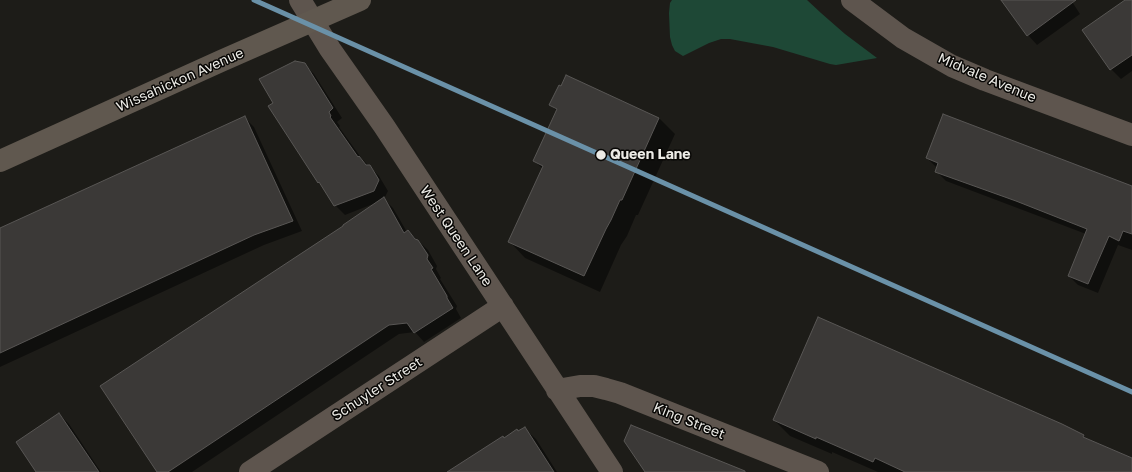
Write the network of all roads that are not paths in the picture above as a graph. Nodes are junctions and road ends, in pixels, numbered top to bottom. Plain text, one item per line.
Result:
1 (300, 0) edge
2 (852, 0) edge
3 (350, 4) edge
4 (313, 20) junction
5 (1132, 135) edge
6 (0, 162) edge
7 (503, 306) junction
8 (557, 390) junction
9 (250, 472) edge
10 (612, 472) edge
11 (818, 472) edge

1 - 4 street, West Queen Lane
2 - 5 street, Midvale Avenue
3 - 4 street, Wissahickon Avenue
4 - 6 street, Wissahickon Avenue
4 - 7 street, West Queen Lane
7 - 8 street, West Queen Lane
7 - 9 street, Schuyler Street
8 - 10 street, West Queen Lane
8 - 11 street, King Street

